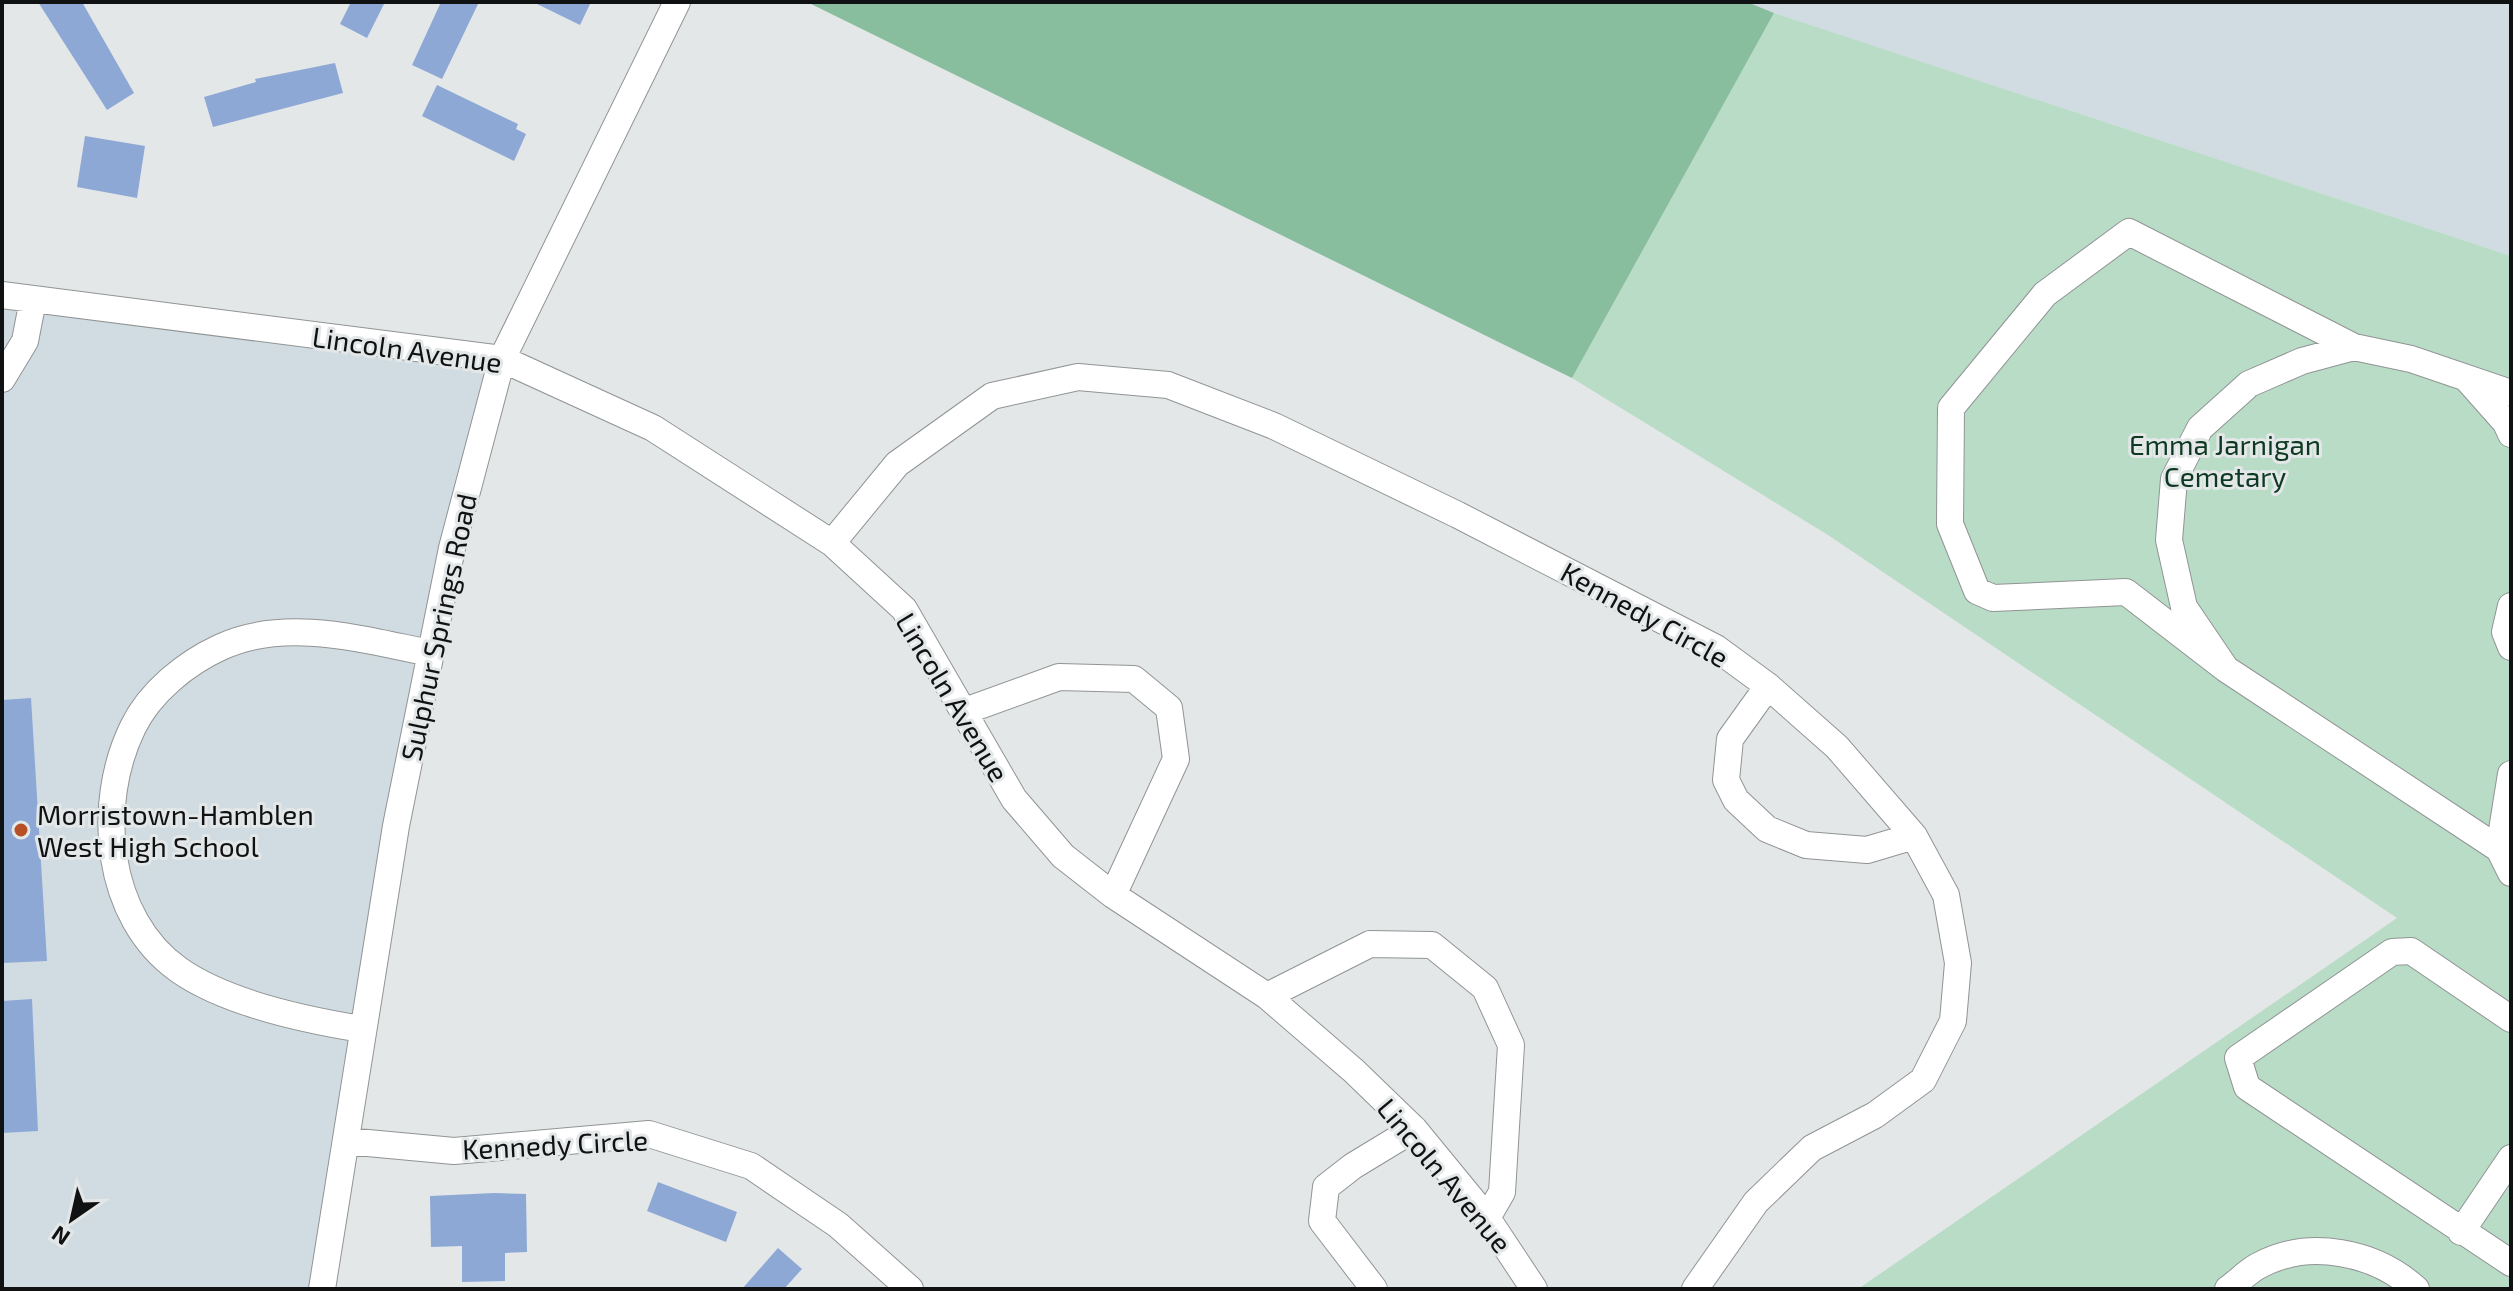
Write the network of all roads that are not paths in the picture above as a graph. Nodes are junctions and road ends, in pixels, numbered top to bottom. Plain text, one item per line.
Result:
1 (677, 2) edge
2 (2, 295) edge
3 (33, 300) junction
4 (2354, 347) junction
5 (502, 359) junction
6 (2, 379) edge
7 (2467, 379) junction
8 (2511, 393) edge
9 (2511, 434) edge
10 (832, 543) junction
11 (2511, 606) edge
12 (2511, 647) edge
13 (430, 653) junction
14 (2226, 669) junction
15 (1768, 686) junction
16 (965, 711) junction
17 (2511, 774) edge
18 (1914, 836) junction
19 (2499, 849) junction
20 (2511, 873) edge
21 (1113, 895) junction
22 (1267, 996) junction
23 (2511, 1019) edge
24 (362, 1029) junction
25 (1414, 1129) junction
26 (346, 1141) junction
27 (2511, 1158) edge
28 (1487, 1218) junction
29 (2461, 1232) junction
30 (2511, 1263) edge
31 (322, 1289) edge
32 (910, 1289) edge
33 (1374, 1289) edge
34 (1534, 1289) edge
35 (1695, 1289) edge
36 (2228, 1289) edge
37 (2416, 1289) edge

1 - 5 street, Sulphur Springs Road
2 - 3 street, Lincoln Avenue
3 - 5 street, Lincoln Avenue
3 - 6 street
4 - 7 street
4 - 14 street
4 - 14 street
5 - 10 street, Lincoln Avenue
5 - 13 street, Sulphur Springs Road
7 - 8 street
7 - 9 street
10 - 15 street, Kennedy Circle
10 - 16 street, Lincoln Avenue
11 - 12 street
13 - 24 street, Sulphur Springs Road
13 - 24 street
14 - 19 street
15 - 18 street, Kennedy Circle
15 - 18 street
16 - 21 street, Lincoln Avenue
16 - 21 street
17 - 19 street
18 - 35 street, Kennedy Circle
19 - 20 street
21 - 22 street, Lincoln Avenue
22 - 25 street, Lincoln Avenue
22 - 28 street
23 - 29 street
24 - 26 street, Sulphur Springs Road
25 - 28 street, Lincoln Avenue
25 - 33 street
26 - 31 street, Sulphur Springs Road
26 - 32 street, Kennedy Circle
27 - 29 street
28 - 34 street, Lincoln Avenue
29 - 30 street
36 - 37 street

